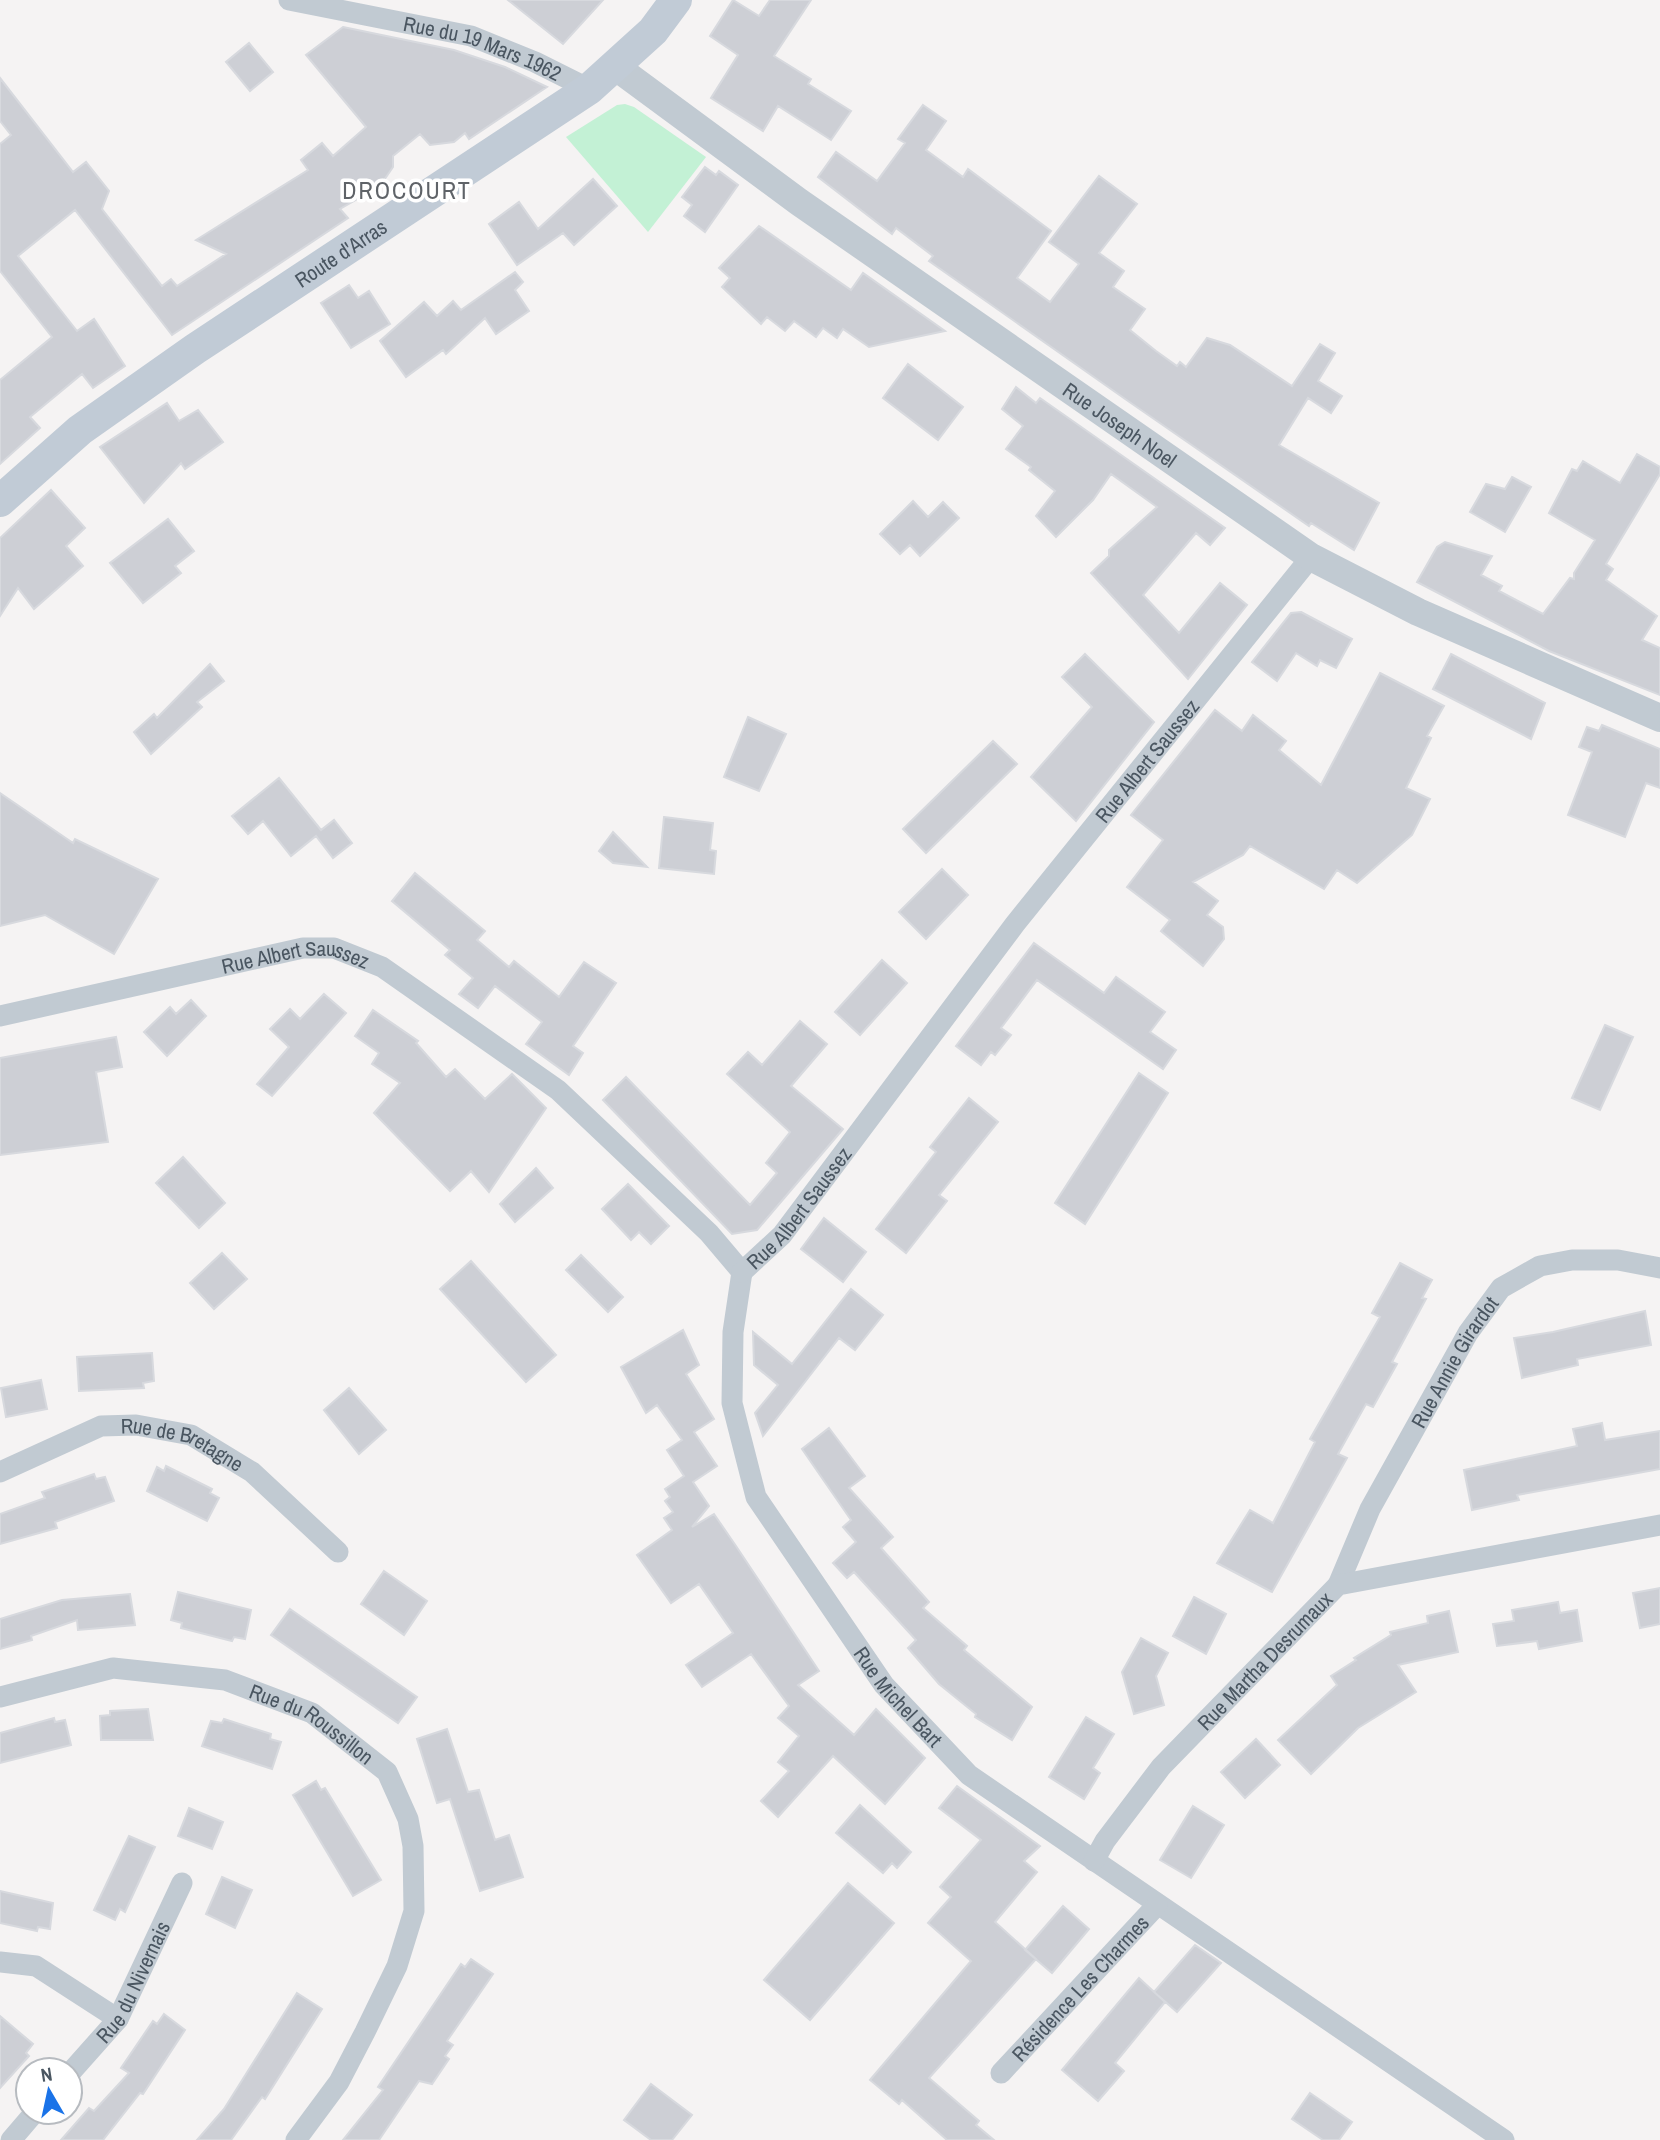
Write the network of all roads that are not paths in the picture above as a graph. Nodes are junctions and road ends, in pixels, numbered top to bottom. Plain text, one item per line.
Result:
1 (289, 0) edge
2 (676, 0) edge
3 (616, 68) junction
4 (589, 89) junction
5 (0, 501) edge
6 (1311, 557) junction
7 (1660, 718) edge
8 (0, 1016) edge
9 (1660, 1268) edge
10 (742, 1272) junction
11 (0, 1472) edge
12 (1660, 1525) edge
13 (338, 1552) dead end
14 (1338, 1585) junction
15 (0, 1697) edge
16 (1094, 1861) junction
17 (182, 1883) dead end
18 (1157, 1905) junction
19 (0, 1962) edge
20 (118, 2019) junction
21 (84, 2057) edge
22 (1001, 2073) dead end
23 (23, 2126) edge
24 (11, 2140) edge
25 (296, 2140) edge
26 (1504, 2140) edge

1 - 4 street, Rue du 19 Mars 1962
2 - 3 main road, Route d'Arras
3 - 4 main road, Route d'Arras
3 - 6 street, Rue Joseph Noel
4 - 5 main road, Route d'Arras
6 - 7 street, Rue Joseph Noel
6 - 10 street, Rue Albert Saussez
8 - 10 street, Rue Albert Saussez
9 - 14 street, Rue Annie Girardot
10 - 16 street, Rue Michel Bart
11 - 13 street, Rue de Bretagne
12 - 14 street, Rue Martha Desrumaux
14 - 16 street, Rue Martha Desrumaux
15 - 25 street, Rue du Roussillon
16 - 18 street, Rue Michel Bart
17 - 20 street, Rue du Nivernais
18 - 22 street, Résidence Les Charmes
18 - 26 street, Rue Michel Bart
19 - 20 street
20 - 21 street, Rue du Nivernais
23 - 24 street

